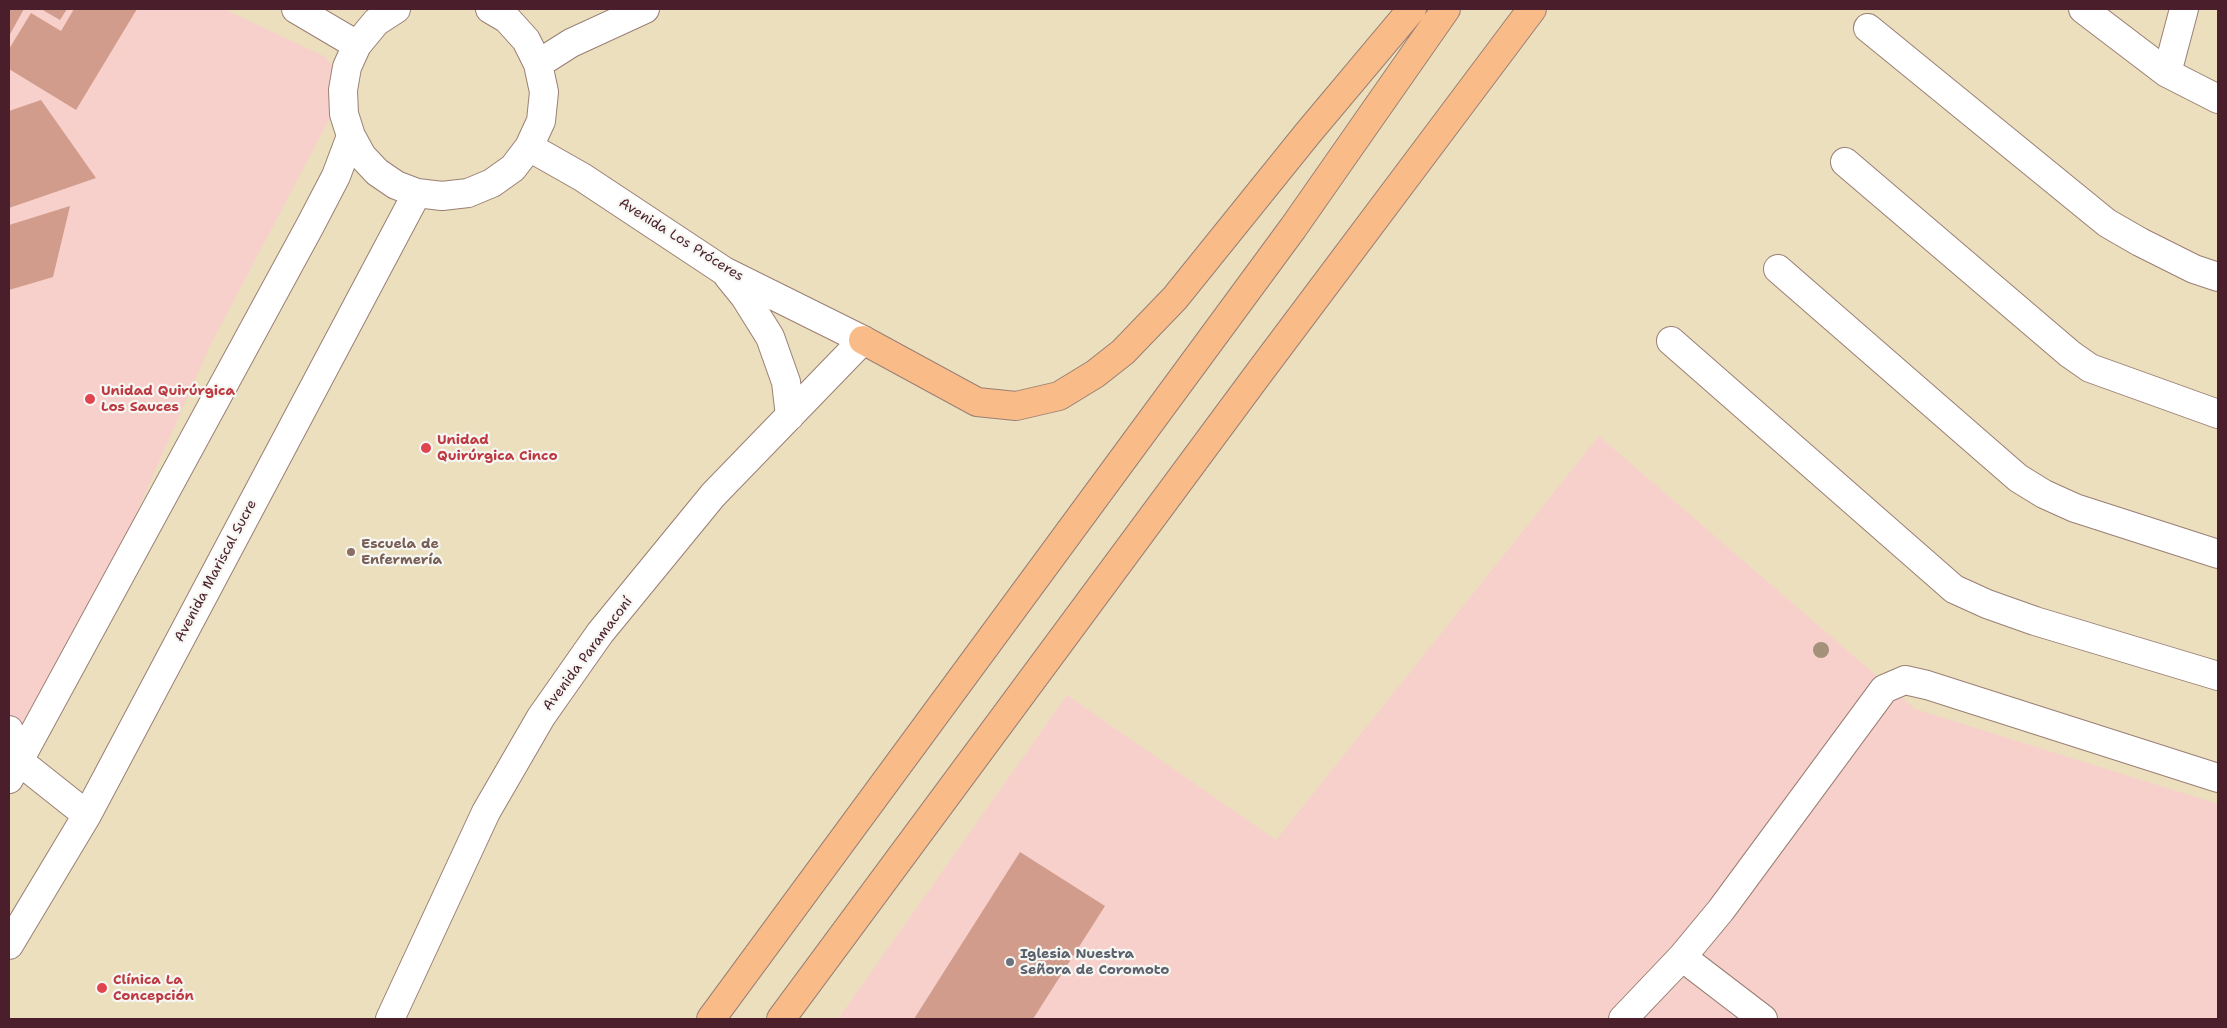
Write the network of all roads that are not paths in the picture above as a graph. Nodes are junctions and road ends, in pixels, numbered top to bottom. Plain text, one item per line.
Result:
1 (296, 9) edge
2 (396, 9) edge
3 (490, 9) edge
4 (645, 9) edge
5 (1412, 9) edge
6 (1446, 9) edge
7 (1532, 9) edge
8 (2083, 9) edge
9 (2184, 9) edge
10 (1868, 28) dead end
11 (357, 45) junction
12 (538, 64) junction
13 (2167, 73) junction
14 (2218, 100) edge
15 (351, 136) junction
16 (529, 147) junction
17 (1844, 162) dead end
18 (417, 193) junction
19 (1778, 269) dead end
20 (724, 271) junction
21 (2218, 277) edge
22 (863, 340) junction
23 (1671, 341) dead end
24 (2218, 414) edge
25 (790, 416) junction
26 (2218, 554) edge
27 (2218, 676) edge
28 (9, 730) edge
29 (14, 770) edge
30 (2218, 778) edge
31 (87, 815) junction
32 (9, 945) edge
33 (1682, 956) junction
34 (390, 1019) edge
35 (711, 1019) edge
36 (781, 1019) edge
37 (1623, 1019) edge
38 (1763, 1019) edge

1 - 11 street
2 - 11 street
3 - 12 street
4 - 12 street
5 - 22 highway
6 - 35 highway
7 - 36 highway
8 - 13 street
9 - 13 street
10 - 21 street
11 - 15 street
12 - 16 street
13 - 14 street
15 - 18 street
15 - 29 street
16 - 18 street
16 - 20 street, Avenida Los Próceres
17 - 24 street
18 - 31 street, Avenida Mariscal Sucre
19 - 26 street
20 - 22 street, Avenida Los Próceres
20 - 25 street
22 - 25 street, Avenida Paramaconí
23 - 27 street
25 - 34 street, Avenida Paramaconí
28 - 29 street
29 - 31 street
30 - 33 street
31 - 32 street, Avenida Mariscal Sucre
33 - 37 street
33 - 38 street

